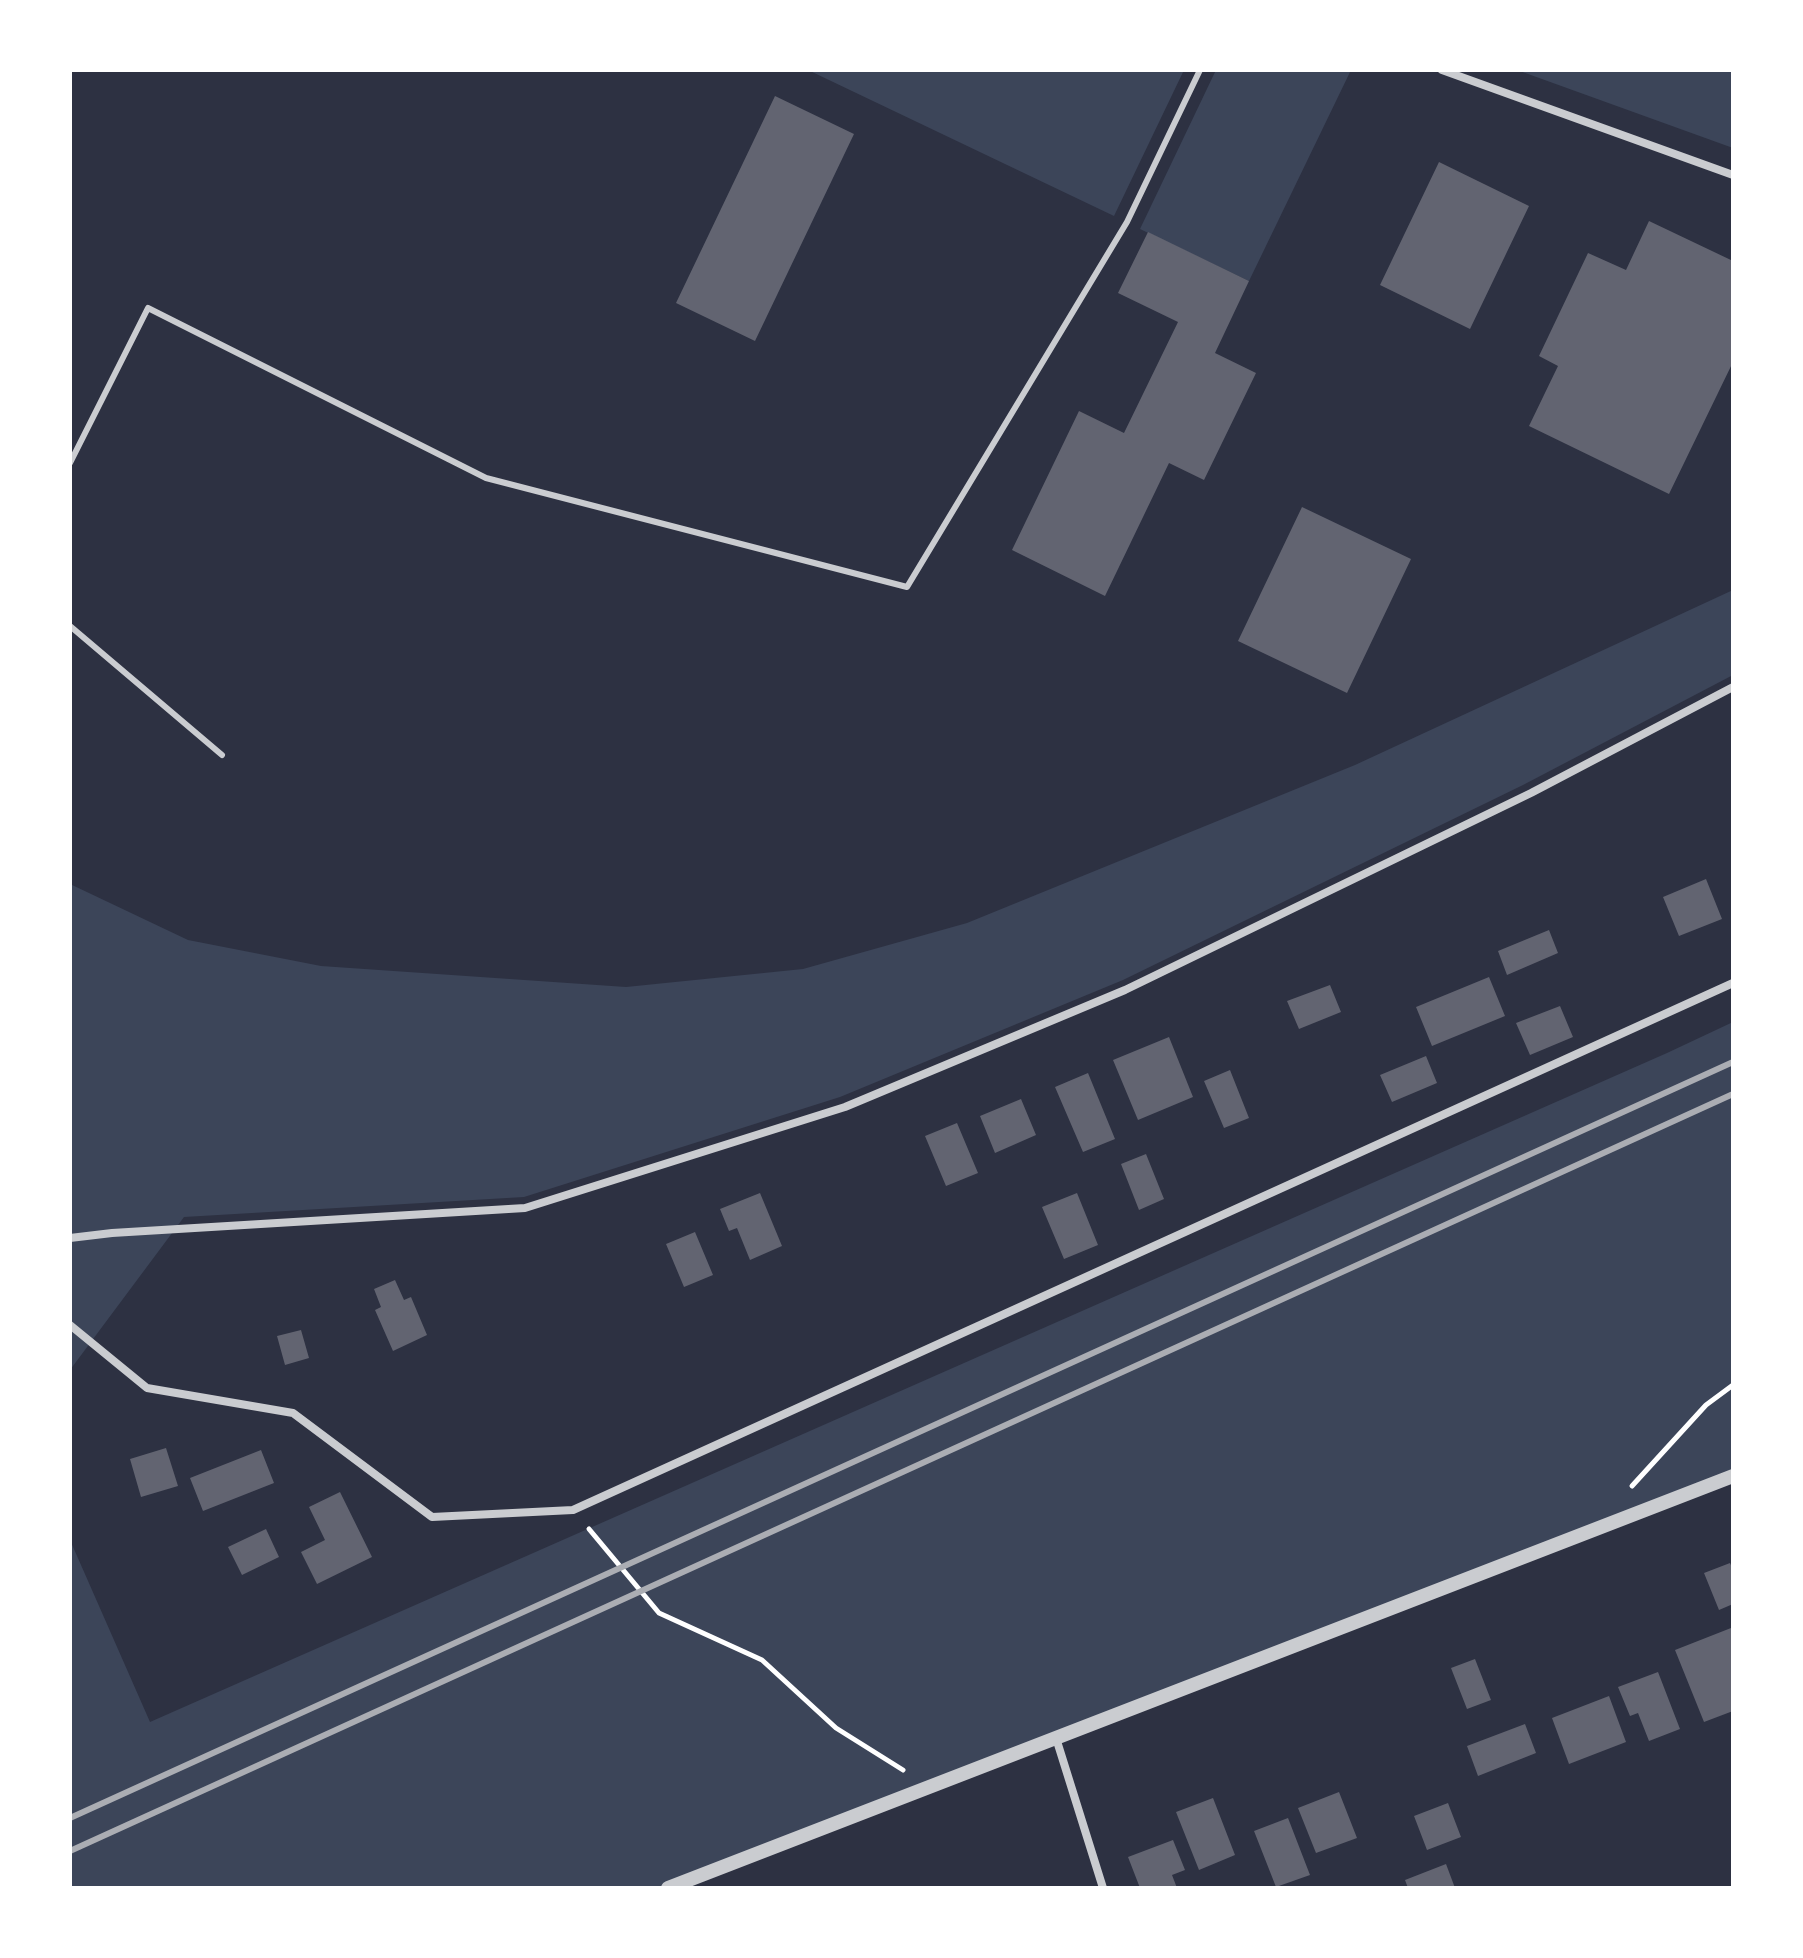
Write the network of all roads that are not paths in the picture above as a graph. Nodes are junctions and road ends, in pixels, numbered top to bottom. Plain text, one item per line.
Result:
1 (1200, 70) edge
2 (1442, 70) edge
3 (1733, 175) edge
4 (70, 463) edge
5 (70, 626) edge
6 (1733, 687) edge
7 (222, 755) dead end
8 (1733, 983) edge
9 (70, 1238) edge
10 (70, 1325) edge
11 (1733, 1476) edge
12 (1056, 1738) junction
13 (668, 1888) edge
14 (1103, 1888) edge

1 - 4 lane
2 - 3 street
5 - 7 lane
6 - 9 street
8 - 10 street
11 - 12 street
12 - 13 street
12 - 14 street

